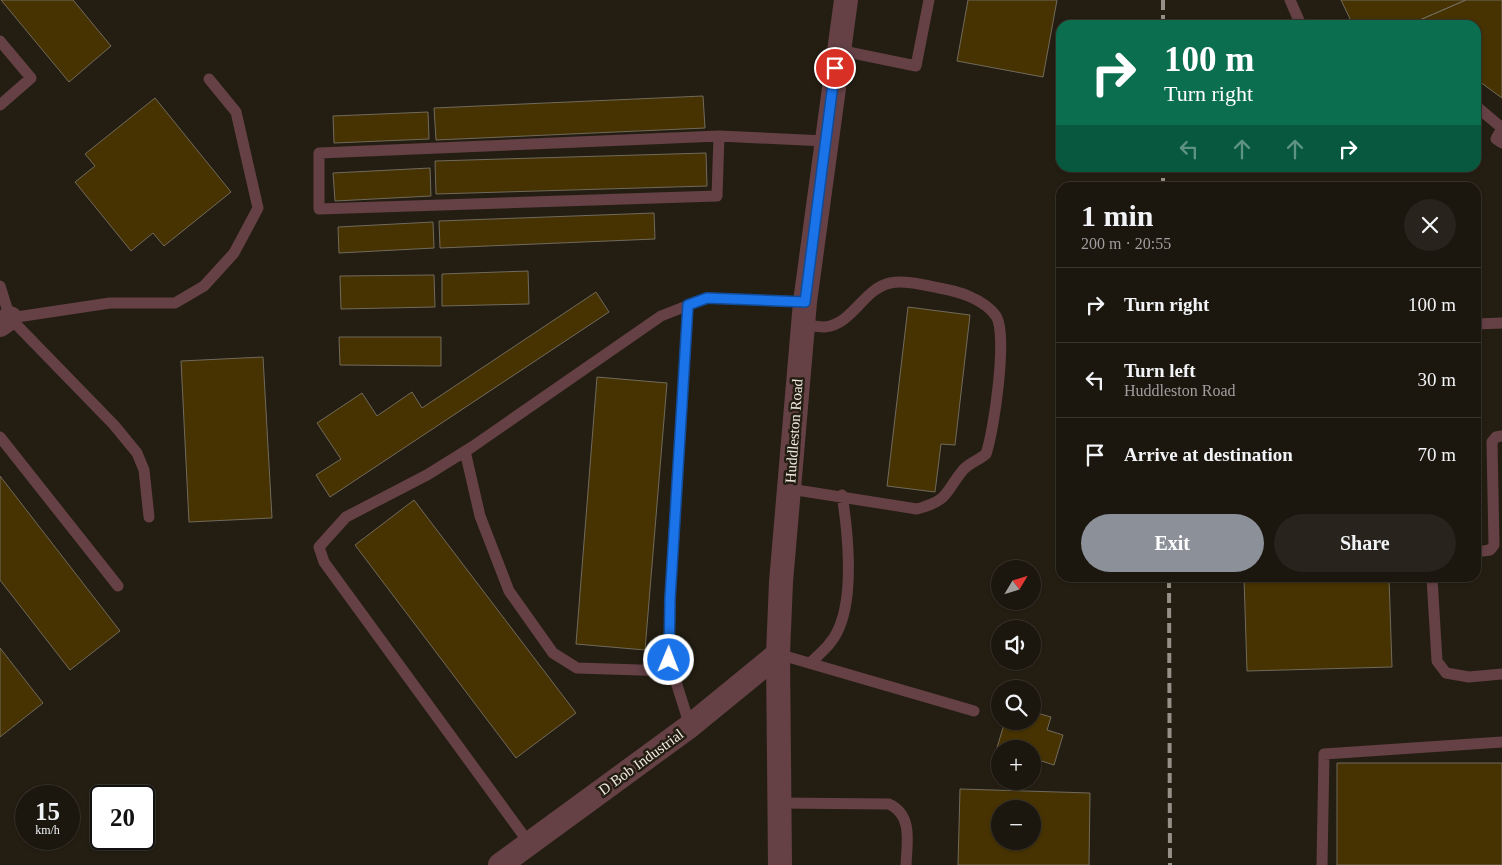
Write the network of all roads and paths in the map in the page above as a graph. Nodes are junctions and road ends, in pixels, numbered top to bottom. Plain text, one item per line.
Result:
1 (846, 0) edge
2 (929, 0) edge
3 (1290, 0) edge
4 (1299, 20) edge
5 (0, 41) edge
6 (838, 50) junction
7 (210, 79) dead end
8 (0, 105) edge
9 (1481, 110) edge
10 (719, 136) junction
11 (825, 141) junction
12 (1502, 142) edge
13 (0, 286) edge
14 (688, 305) junction
15 (804, 313) junction
16 (5, 322) edge
17 (1502, 323) edge
18 (1481, 324) edge
19 (1502, 436) edge
20 (0, 438) edge
21 (465, 451) junction
22 (790, 489) junction
23 (842, 495) junction
24 (149, 517) dead end
25 (1481, 551) edge
26 (1432, 582) edge
27 (118, 586) dead end
28 (778, 654) junction
29 (810, 663) junction
30 (671, 671) junction
31 (1502, 674) edge
32 (974, 711) dead end
33 (690, 726) junction
34 (1502, 742) edge
35 (778, 804) junction
36 (529, 843) junction
37 (500, 865) edge
38 (780, 865) edge
39 (906, 865) edge
40 (1322, 865) edge

1 - 6 street, Huddleston Road
2 - 6 lane
3 - 4 lane
5 - 8 lane
6 - 11 street, Huddleston Road
7 - 16 lane
9 - 12 lane
10 - 10 lane
10 - 11 lane
11 - 15 street, Huddleston Road
13 - 16 lane
14 - 15 lane
14 - 21 lane
14 - 30 lane
15 - 22 street, Huddleston Road
15 - 23 lane
16 - 24 lane
17 - 18 lane
19 - 25 lane
20 - 27 lane
21 - 30 lane
21 - 36 lane
22 - 23 lane
22 - 28 street, Huddleston Road
23 - 29 lane
26 - 31 lane
28 - 29 lane
28 - 33 street, D Bob Industrial
28 - 35 street, Huddleston Road
29 - 32 lane
30 - 33 lane
33 - 36 street, D Bob Industrial
34 - 40 lane
35 - 38 street, Huddleston Road
35 - 39 lane
36 - 37 street, D Bob Industrial

